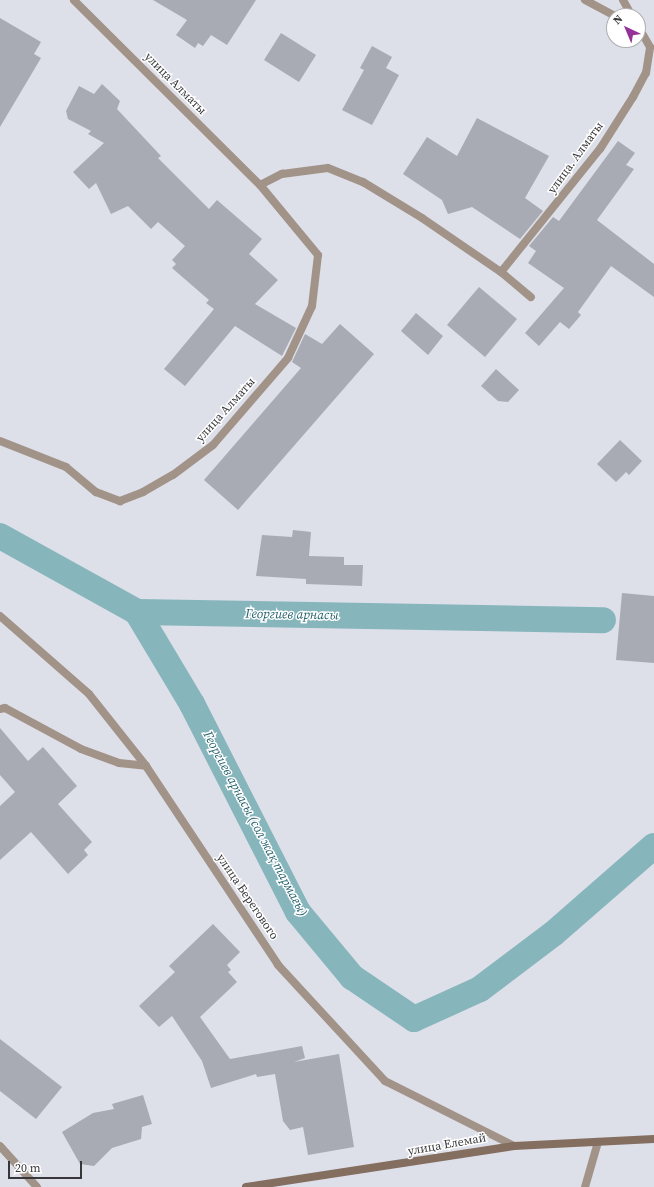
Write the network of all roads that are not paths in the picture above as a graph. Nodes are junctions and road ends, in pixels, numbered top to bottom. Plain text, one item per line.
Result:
1 (74, 0) edge
2 (585, 0) edge
3 (606, 12) edge
4 (646, 42) edge
5 (260, 185) junction
6 (501, 272) junction
7 (531, 297) dead end
8 (0, 440) edge
9 (0, 616) edge
10 (0, 709) edge
11 (146, 766) junction
12 (654, 1139) edge
13 (598, 1142) junction
14 (0, 1146) edge
15 (514, 1146) junction
16 (37, 1187) edge
17 (246, 1187) edge
18 (585, 1187) edge

1 - 5 street, улица Алматы
2 - 3 street
4 - 6 street, улица. Алматы
5 - 6 street
5 - 8 street, улица Алматы
6 - 7 street
9 - 11 street, улица Берегового
10 - 11 street
11 - 15 street, улица Берегового
12 - 13 street, улица Елемай
13 - 15 street, улица Елемай
13 - 18 street
14 - 16 street
15 - 17 street, улица Елемай

